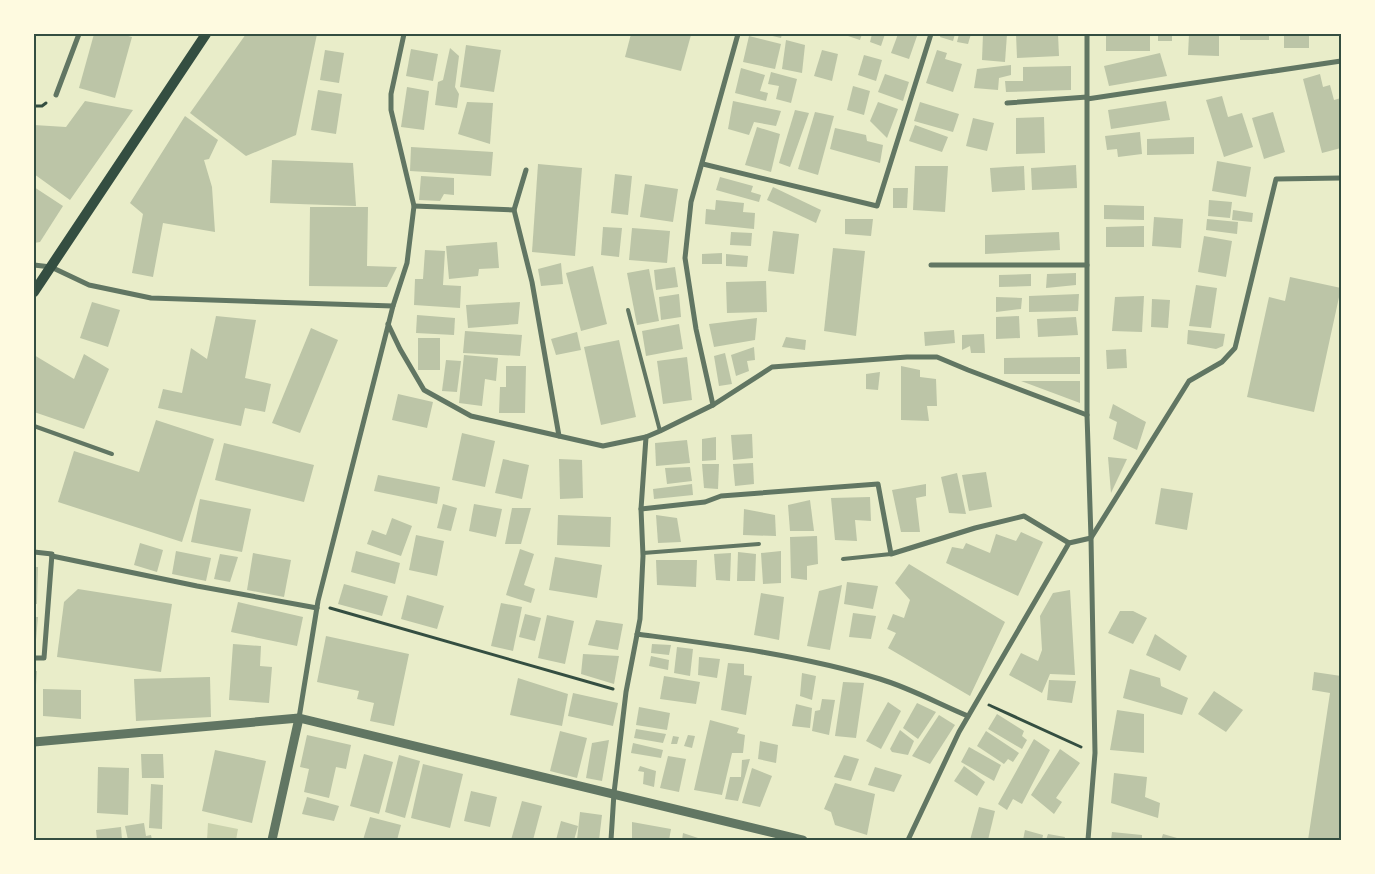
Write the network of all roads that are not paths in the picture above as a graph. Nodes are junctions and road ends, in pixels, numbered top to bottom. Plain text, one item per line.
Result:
1 (79, 34) edge
2 (206, 34) edge
3 (404, 34) edge
4 (738, 34) edge
5 (931, 34) edge
6 (1087, 34) edge
7 (1341, 61) edge
8 (56, 95) dead end
9 (1087, 98) junction
10 (1008, 103) dead end
11 (703, 164) junction
12 (526, 170) dead end
13 (1341, 178) edge
14 (414, 206) junction
15 (514, 210) junction
16 (34, 265) edge
17 (931, 265) dead end
18 (1087, 265) junction
19 (51, 267) junction
20 (34, 292) edge
21 (393, 306) junction
22 (628, 310) dead end
23 (388, 324) junction
24 (714, 405) junction
25 (1087, 415) junction
26 (34, 426) edge
27 (660, 431) junction
28 (559, 436) junction
29 (646, 437) junction
30 (112, 454) dead end
31 (641, 509) junction
32 (1092, 538) junction
33 (1069, 543) junction
34 (758, 544) dead end
35 (34, 552) edge
36 (642, 553) junction
37 (891, 554) junction
38 (52, 556) junction
39 (843, 559) dead end
40 (317, 607) junction
41 (637, 634) junction
42 (34, 658) edge
43 (968, 716) junction
44 (299, 718) junction
45 (34, 742) edge
46 (614, 794) junction
47 (272, 840) edge
48 (611, 840) edge
49 (802, 840) edge
50 (908, 840) edge
51 (1088, 840) edge

1 - 8 street
2 - 19 main road
3 - 14 street
4 - 11 street
5 - 11 street
6 - 9 street
7 - 9 street
9 - 10 street
9 - 18 street
11 - 24 street
12 - 15 street
13 - 32 street
14 - 15 street
14 - 21 street
15 - 28 street
16 - 19 street
17 - 18 street
18 - 25 street
19 - 20 main road
19 - 21 street
21 - 23 street
22 - 27 lane
23 - 28 street
23 - 40 street
24 - 25 street
24 - 27 street
25 - 32 street
26 - 30 lane
27 - 29 street
28 - 29 street
29 - 31 street
31 - 36 street
31 - 37 street
32 - 33 street
32 - 51 street
33 - 37 street
33 - 43 street
34 - 36 lane
35 - 38 street
36 - 41 street
37 - 39 lane
38 - 40 street
38 - 42 street
40 - 44 street
41 - 43 street
41 - 46 street
43 - 50 street
44 - 45 street
44 - 46 street
44 - 47 street
46 - 48 street
46 - 49 street

